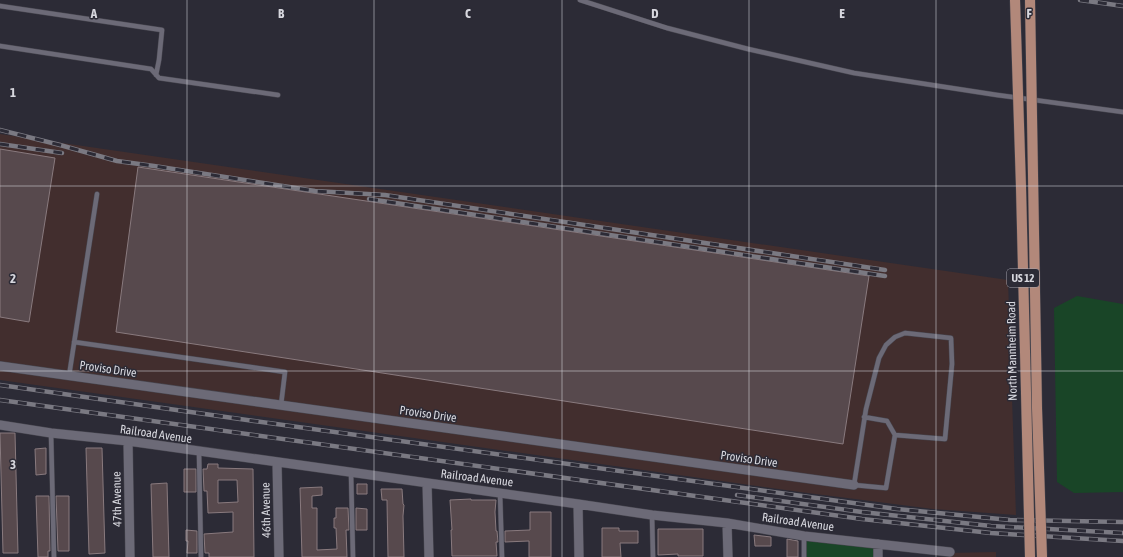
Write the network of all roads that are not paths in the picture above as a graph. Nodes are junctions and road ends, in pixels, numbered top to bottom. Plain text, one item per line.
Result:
1 (580, 0) edge
2 (1015, 0) edge
3 (1030, 0) edge
4 (0, 6) edge
5 (0, 46) edge
6 (156, 75) junction
7 (278, 95) dead end
8 (1123, 112) edge
9 (97, 194) dead end
10 (74, 342) junction
11 (0, 366) edge
12 (68, 376) junction
13 (281, 406) junction
14 (864, 417) junction
15 (0, 426) edge
16 (51, 433) junction
17 (895, 435) junction
18 (128, 441) junction
19 (199, 452) junction
20 (277, 462) junction
21 (351, 473) junction
22 (427, 483) junction
23 (854, 485) junction
24 (500, 493) junction
25 (578, 504) junction
26 (652, 515) junction
27 (727, 523) junction
28 (804, 536) junction
29 (878, 544) junction
30 (950, 554) edge
31 (54, 557) edge
32 (130, 557) edge
33 (202, 557) edge
34 (278, 557) edge
35 (353, 557) edge
36 (429, 557) edge
37 (502, 557) edge
38 (579, 557) edge
39 (653, 557) edge
40 (728, 557) edge
41 (804, 557) edge
42 (878, 557) edge
43 (1030, 557) edge
44 (1042, 557) edge

1 - 8 lane
2 - 43 main road, North Mannheim Road / US 12, bridge
3 - 44 main road, North Mannheim Road / US 12, bridge
4 - 6 lane
5 - 6 lane
6 - 7 lane
9 - 10 lane
10 - 12 lane
10 - 13 lane
11 - 12 street, Proviso Drive
12 - 13 street, Proviso Drive
13 - 23 street, Proviso Drive
14 - 17 lane
14 - 17 lane
14 - 23 lane
15 - 16 street, Railroad Avenue
16 - 18 street, Railroad Avenue
16 - 31 lane
17 - 23 lane
18 - 19 street, Railroad Avenue
18 - 32 street, 47th Avenue
19 - 20 street, Railroad Avenue
19 - 33 lane
20 - 21 street, Railroad Avenue
20 - 34 street, 46th Avenue
21 - 22 street, Railroad Avenue
21 - 35 lane
22 - 24 street, Railroad Avenue
22 - 36 street
24 - 25 street, Railroad Avenue
24 - 37 lane
25 - 26 street, Railroad Avenue
25 - 38 street
26 - 27 street, Railroad Avenue
26 - 39 lane
27 - 28 street, Railroad Avenue
27 - 40 street
28 - 29 street, Railroad Avenue
28 - 41 lane
29 - 30 street, Railroad Avenue
29 - 42 street

